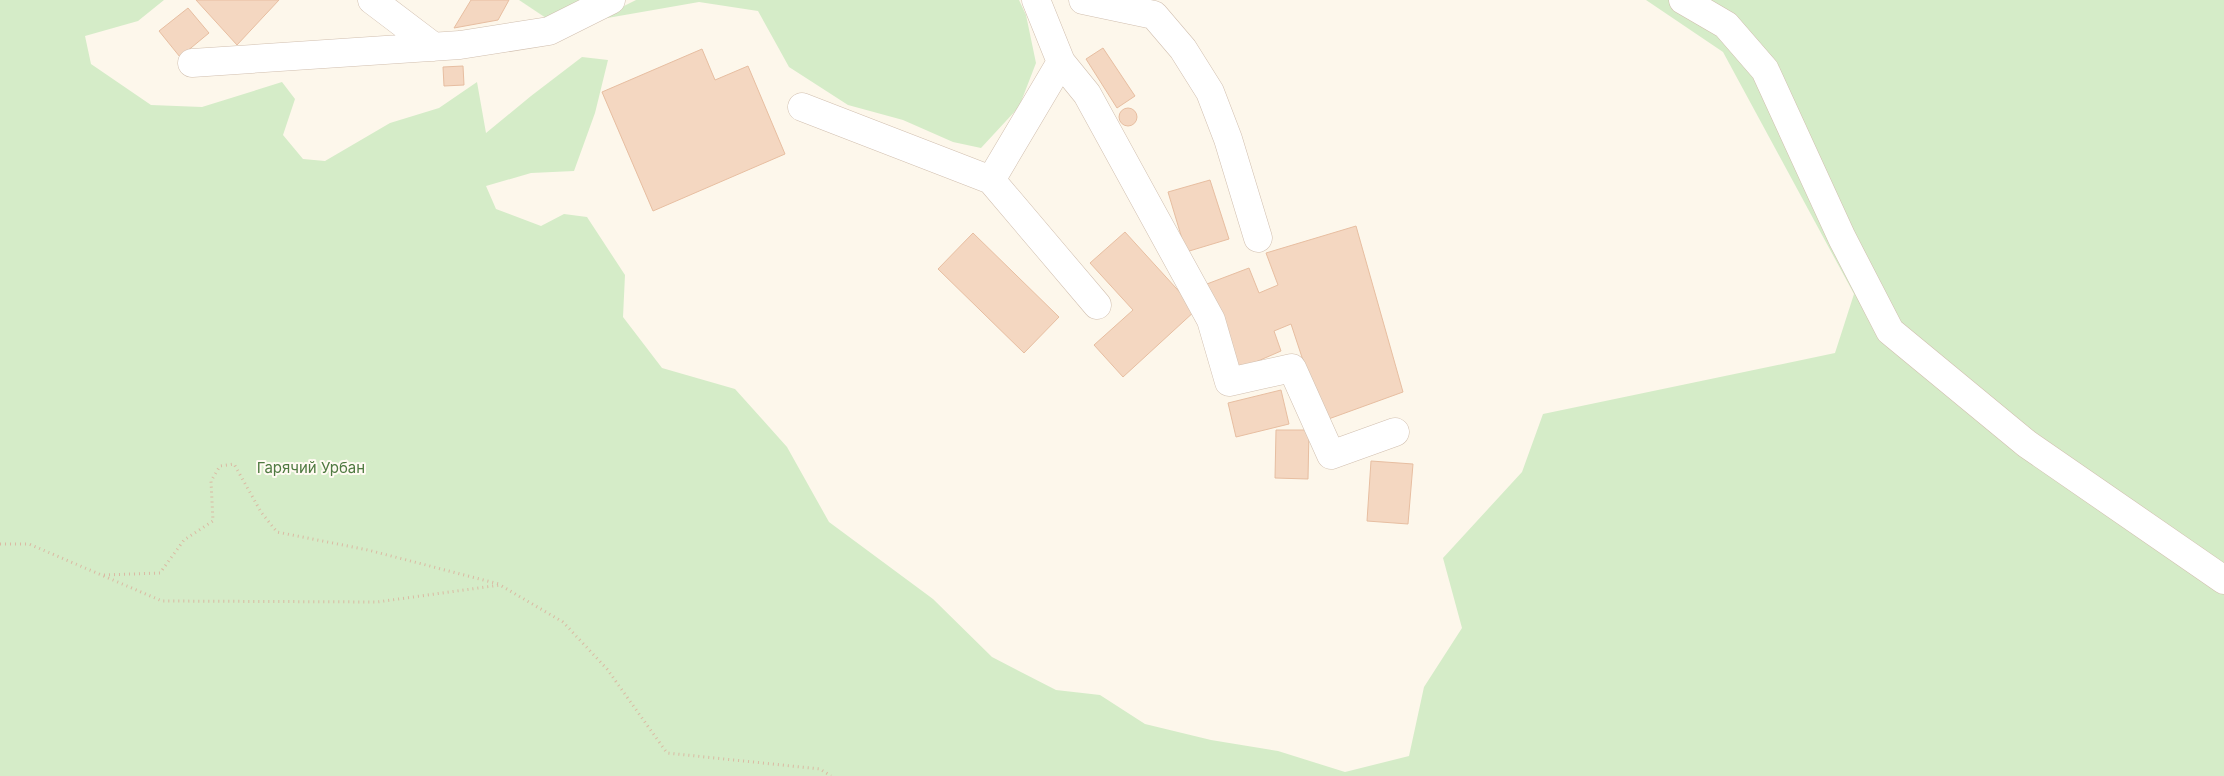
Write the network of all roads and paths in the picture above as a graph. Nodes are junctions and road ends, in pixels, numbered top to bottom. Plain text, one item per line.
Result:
1 (372, 0) edge
2 (611, 0) edge
3 (1036, 0) edge
4 (1084, 0) edge
5 (1683, 0) edge
6 (434, 47) junction
7 (1061, 62) junction
8 (192, 63) dead end
9 (802, 107) dead end
10 (991, 180) junction
11 (1258, 238) dead end
12 (1097, 305) dead end
13 (1395, 432) dead end
14 (0, 544) edge
15 (101, 575) junction
16 (2224, 580) edge
17 (500, 585) junction
18 (831, 776) edge

1 - 6 lane
2 - 6 lane
3 - 7 lane
4 - 11 lane
5 - 16 lane
6 - 8 lane
7 - 10 lane
7 - 13 lane
9 - 10 lane
10 - 12 lane
14 - 15 path
15 - 17 path
15 - 17 path
17 - 18 path

